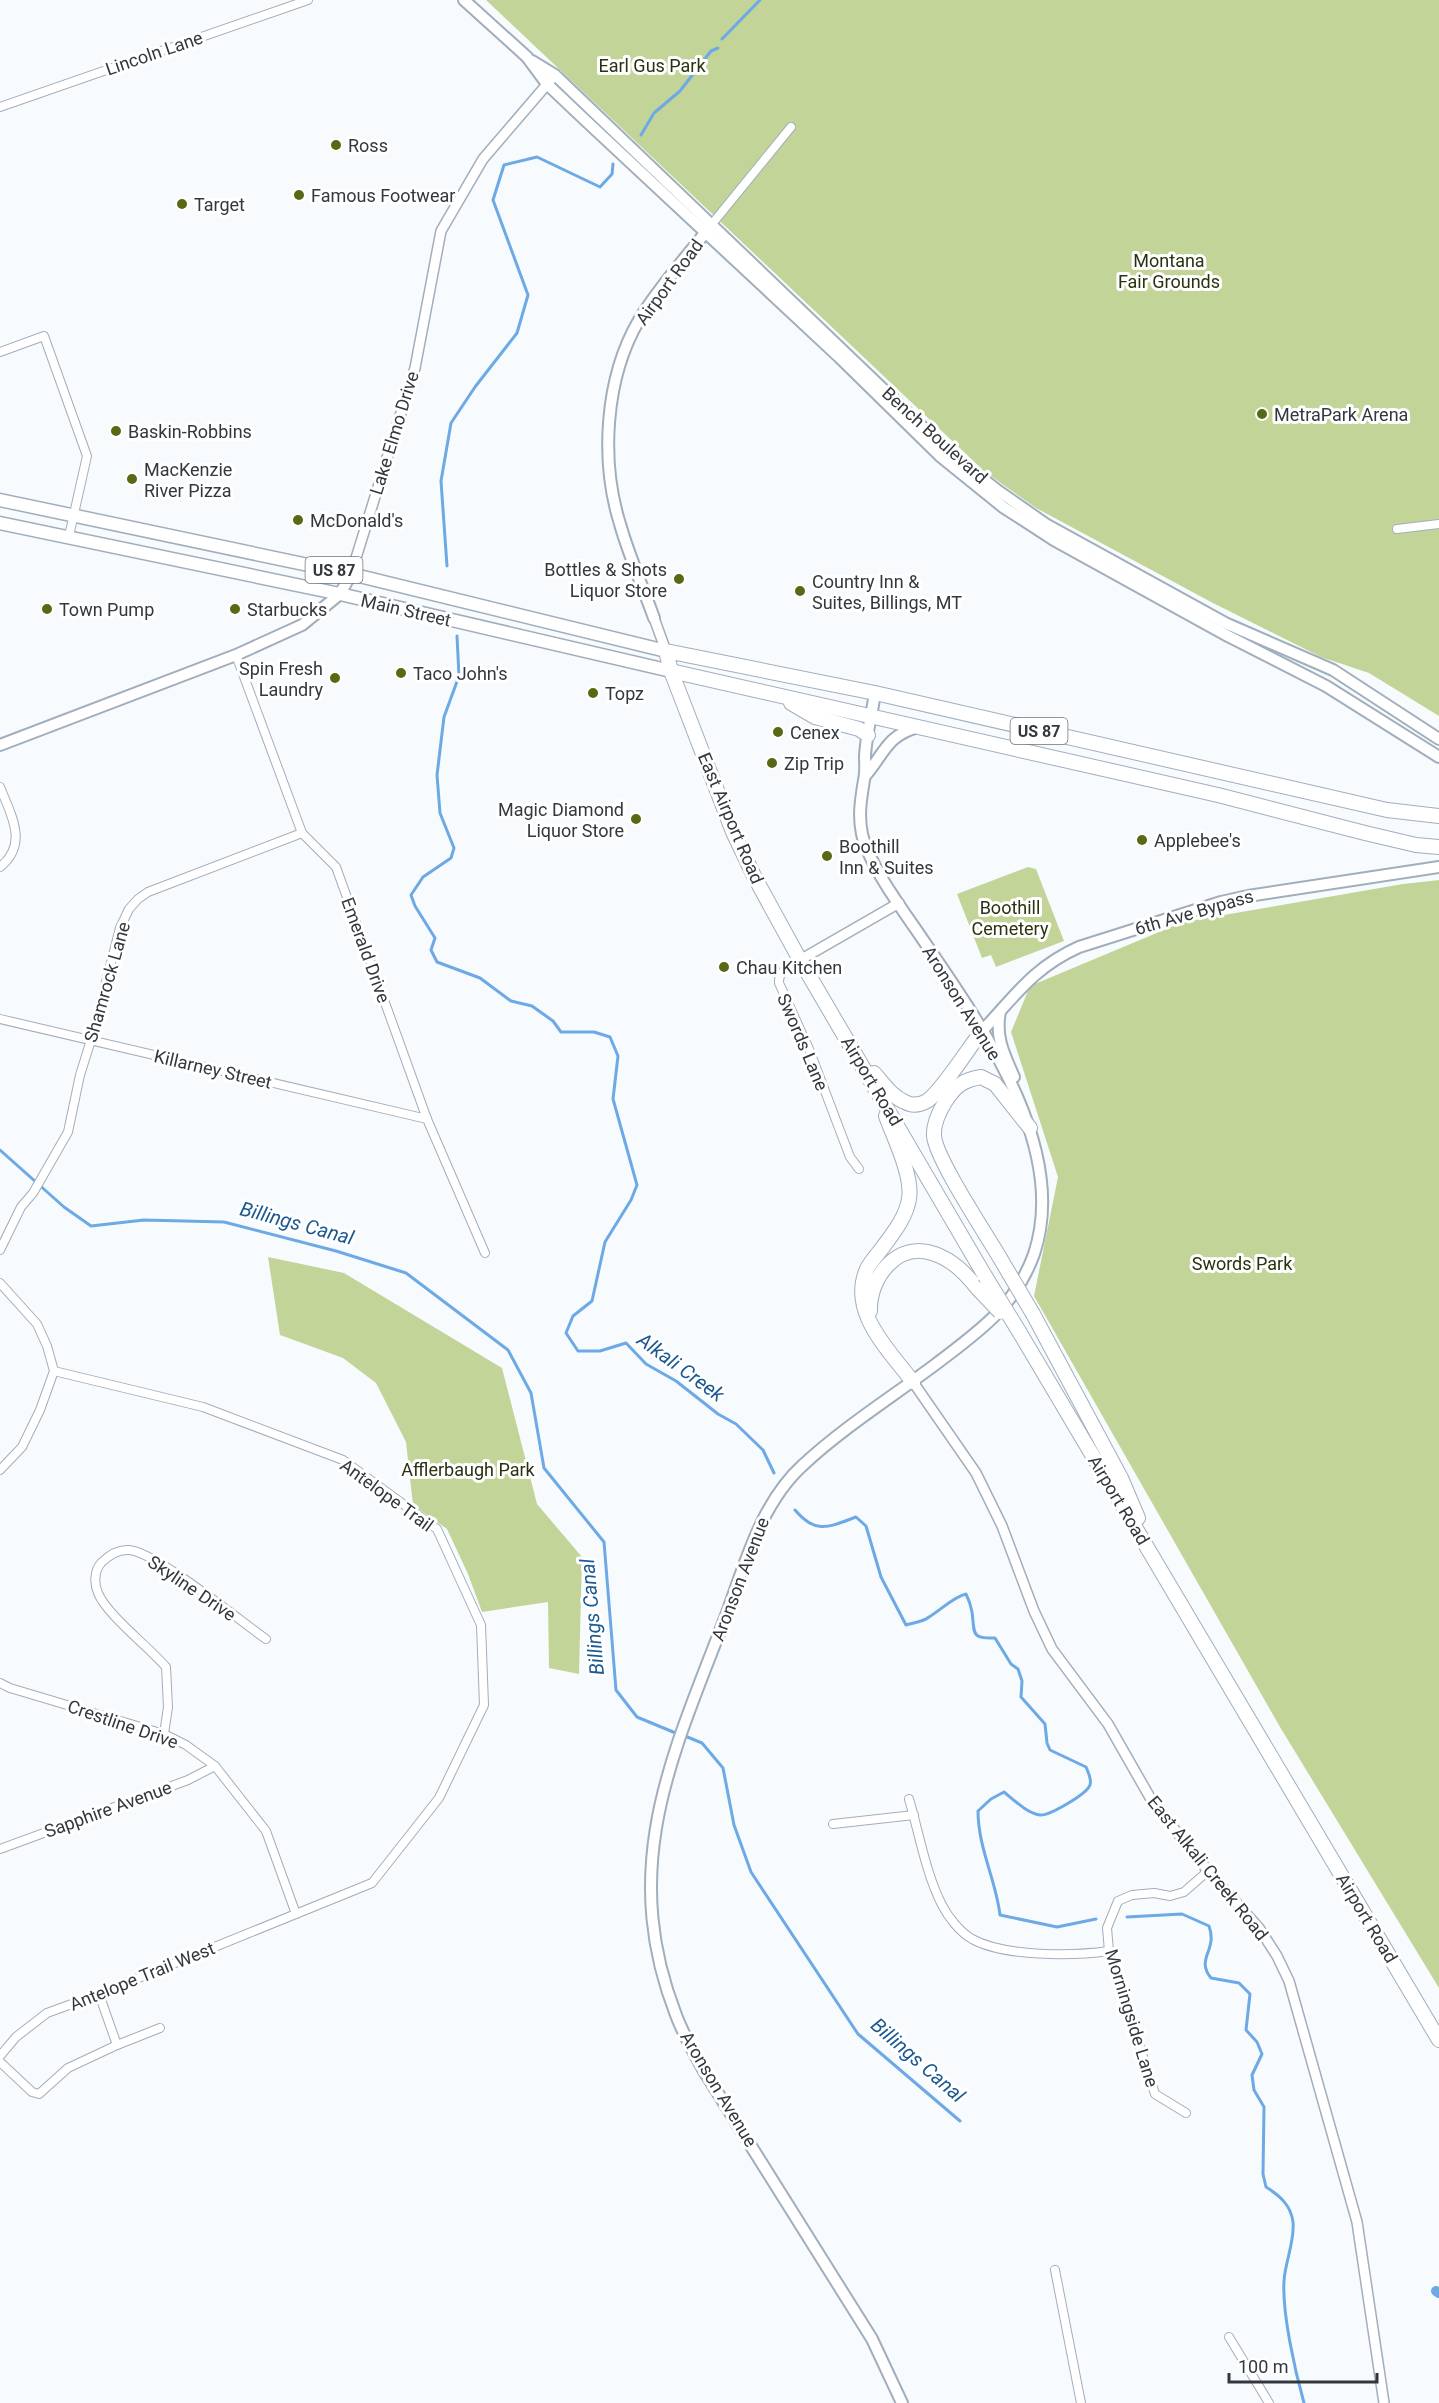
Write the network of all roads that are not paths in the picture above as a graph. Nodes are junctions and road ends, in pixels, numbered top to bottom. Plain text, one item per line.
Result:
1 (308, 0) edge
2 (464, 0) edge
3 (527, 57) junction
4 (555, 75) junction
5 (547, 84) junction
6 (0, 107) edge
7 (791, 127) dead end
8 (673, 195) junction
9 (712, 224) junction
10 (705, 234) junction
11 (0, 352) edge
12 (0, 500) edge
13 (75, 514) junction
14 (0, 524) edge
15 (1439, 524) edge
16 (1397, 529) dead end
17 (69, 536) junction
18 (351, 574) junction
19 (340, 594) junction
20 (654, 618) joint
21 (666, 651) junction
22 (236, 655) junction
23 (671, 671) junction
24 (875, 693) junction
25 (782, 697) junction
26 (872, 716) junction
27 (919, 727) junction
28 (868, 735) junction
29 (1439, 739) edge
30 (0, 745) edge
31 (1439, 757) edge
32 (865, 776) junction
33 (0, 787) edge
34 (1439, 816) edge
35 (302, 833) junction
36 (1392, 838) junction
37 (1439, 838) edge
38 (1439, 847) edge
39 (0, 867) edge
40 (1439, 867) edge
41 (899, 903) junction
42 (800, 960) junction
43 (1000, 1012) junction
44 (0, 1019) edge
45 (982, 1030) junction
46 (91, 1040) junction
47 (855, 1051) junction
48 (875, 1086) junction
49 (427, 1119) junction
50 (1030, 1128) junction
51 (859, 1169) dead end
52 (0, 1250) edge
53 (485, 1253) dead end
54 (0, 1283) edge
55 (872, 1325) junction
56 (1020, 1333) junction
57 (54, 1371) junction
58 (913, 1382) junction
59 (0, 1470) edge
60 (1156, 1562) junction
61 (266, 1639) dead end
62 (0, 1683) edge
63 (164, 1734) junction
64 (216, 1766) junction
65 (909, 1799) dead end
66 (914, 1815) junction
67 (833, 1824) dead end
68 (0, 1849) edge
69 (1208, 1871) junction
70 (296, 1914) junction
71 (1109, 1951) junction
72 (99, 1994) junction
73 (160, 2028) dead end
74 (1439, 2040) edge
75 (117, 2045) junction
76 (0, 2056) edge
77 (0, 2062) edge
78 (1186, 2113) dead end
79 (1055, 2270) dead end
80 (1229, 2337) dead end
81 (902, 2403) edge
82 (1082, 2403) edge
83 (1269, 2403) edge
84 (1384, 2403) edge

1 - 6 street, Lincoln Lane
2 - 3 main road
3 - 4 main road, Bench Boulevard
3 - 5 main road
4 - 5 street, Lake Elmo Drive
4 - 8 main road, Bench Boulevard
5 - 8 main road
5 - 18 street, Lake Elmo Drive
7 - 9 street, Airport Road
8 - 9 main road, Bench Boulevard
8 - 10 main road
9 - 10 main road, Airport Road
9 - 29 main road, Bench Boulevard
10 - 20 main road, Airport Road
10 - 31 main road
11 - 13 street
12 - 13 main road, Main Street / US 87
13 - 17 street
13 - 18 main road, Main Street / US 87
14 - 17 main road, Main Street / US 87
15 - 16 street
17 - 19 main road, Main Street / US 87
18 - 19 main road, Lake Elmo Drive
18 - 21 main road, Main Street / US 87
19 - 22 main road, Lake Elmo Drive
19 - 23 main road, Main Street / US 87
20 - 21 street, Airport Road
21 - 23 highway, Airport Road
21 - 24 highway, US 87
22 - 30 main road, Lake Elmo Drive
22 - 35 street, Emerald Drive
23 - 25 highway, US 87
23 - 42 highway, East Airport Road
24 - 26 main road, Aronson Avenue
24 - 34 highway, US 87
25 - 26 highway, US 87
25 - 28 highway
26 - 27 highway, US 87
26 - 28 main road, Aronson Avenue
27 - 32 main road, Aronson Avenue
27 - 36 highway, US 87
28 - 32 main road, Aronson Avenue
32 - 41 main road, Aronson Avenue
33 - 39 street
35 - 46 street, Shamrock Lane
35 - 49 street, Emerald Drive
36 - 37 highway, US 87
36 - 38 highway
40 - 43 main road, 6th Ave Bypass
41 - 42 street, Swords Lane
41 - 45 main road, Aronson Avenue
42 - 47 highway, Airport Road
42 - 51 street, Swords Lane
43 - 45 main road, 6th Ave Bypass
43 - 50 main road
44 - 46 street, Killarney Street
45 - 47 highway
45 - 50 main road, Aronson Avenue
46 - 49 street, Killarney Street
46 - 52 street, Shamrock Lane
47 - 48 highway, Airport Road
48 - 55 highway
48 - 56 highway, Airport Road, bridge
49 - 53 street, Emerald Drive
50 - 58 main road, Aronson Avenue
50 - 60 highway, bridge
54 - 57 street
55 - 56 highway, bridge
55 - 58 highway
56 - 60 highway, Airport Road
57 - 59 street
57 - 70 street, Antelope Trail
58 - 69 street, East Alkali Creek Road
58 - 81 main road, Aronson Avenue
60 - 74 highway, Airport Road
61 - 63 street, Skyline Drive
62 - 63 street, Crestline Drive
63 - 64 street, Crestline Drive
64 - 68 street, Sapphire Avenue
64 - 70 street, Crestline Drive
65 - 66 street
66 - 67 street
66 - 71 street
69 - 71 street, Morningside Lane
69 - 84 street, East Alkali Creek Road
70 - 72 street, Antelope Trail West
71 - 78 street, Morningside Lane
72 - 75 street
72 - 76 street, Antelope Trail West
73 - 75 street
75 - 77 street
79 - 82 street
80 - 83 street

